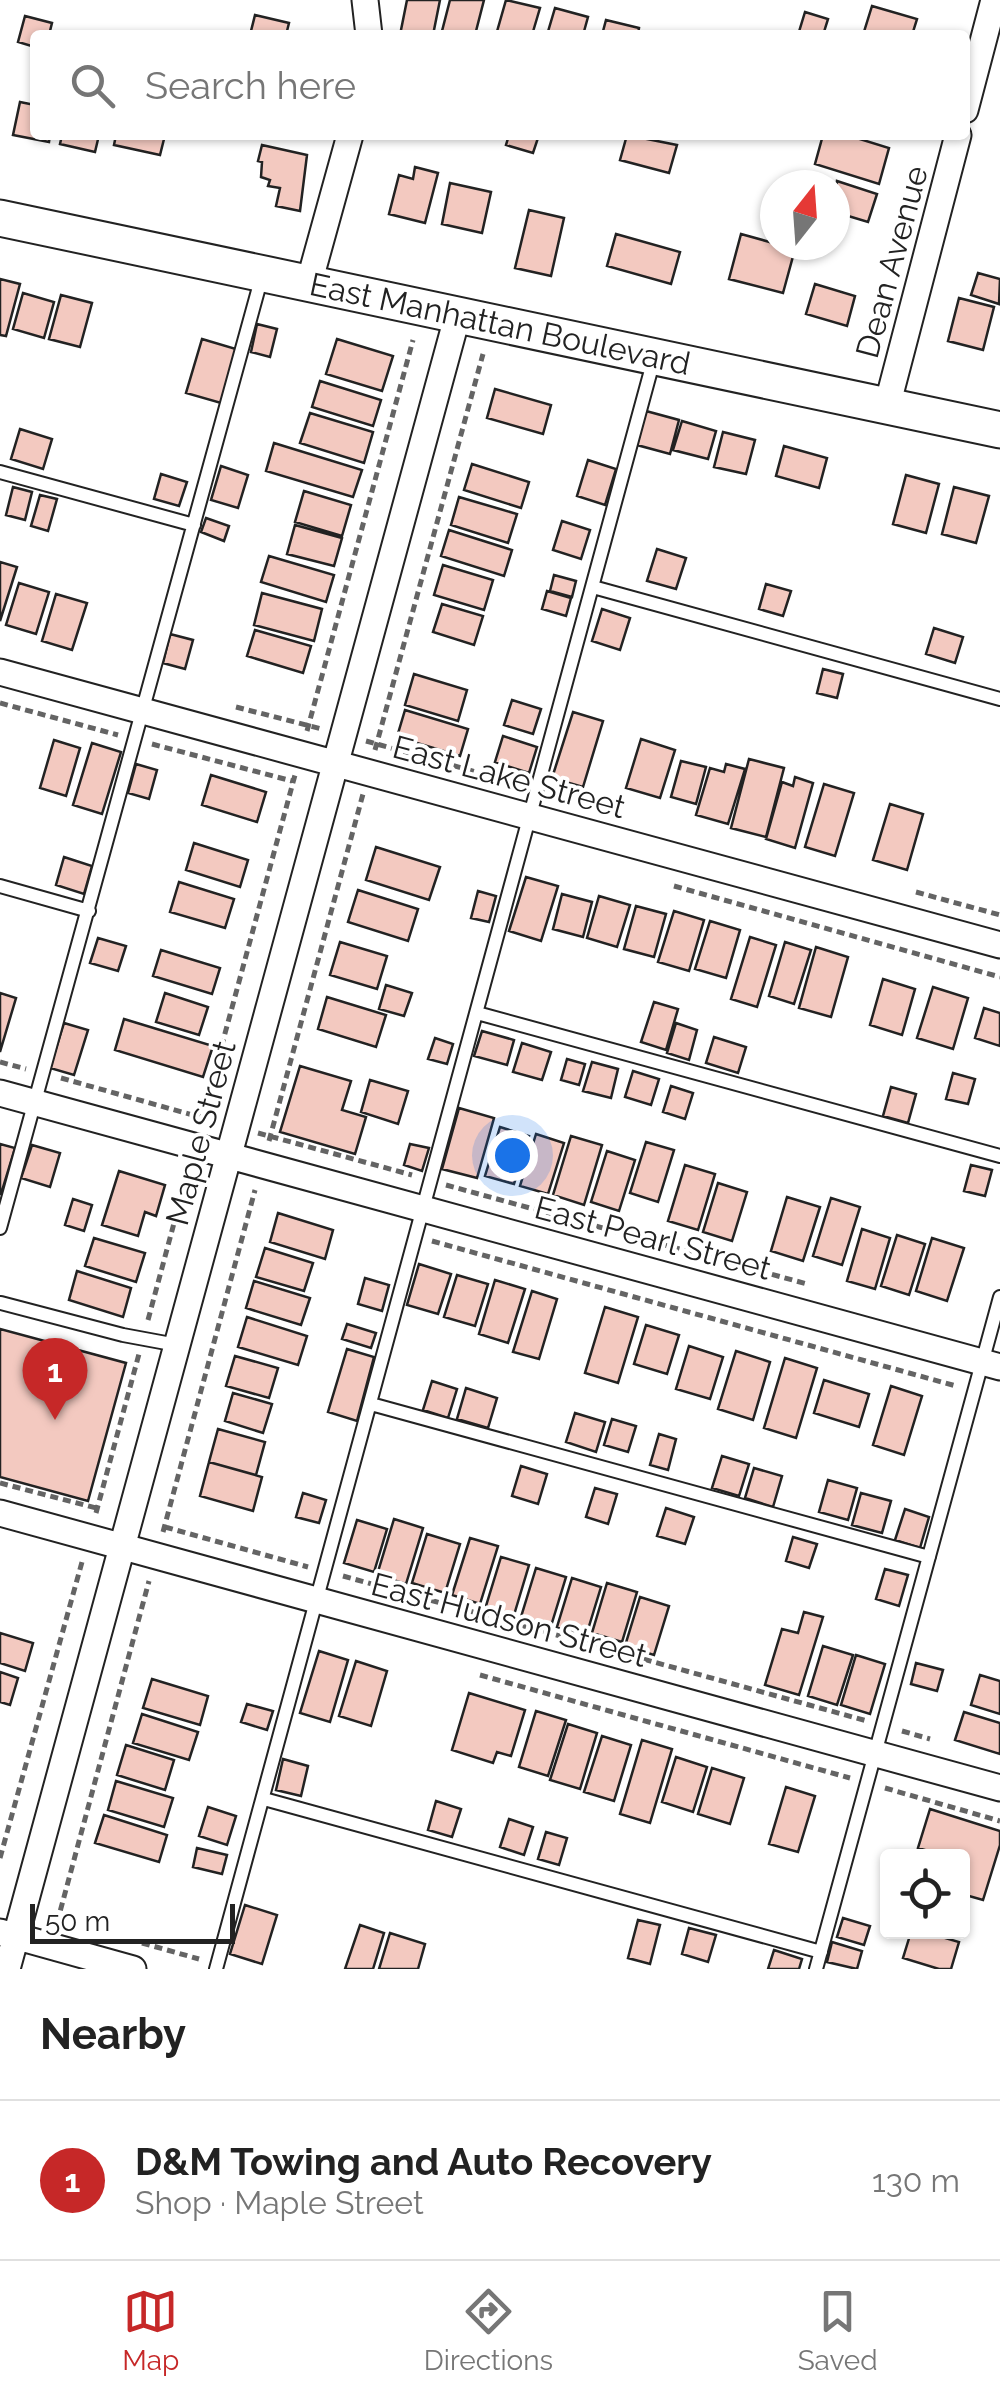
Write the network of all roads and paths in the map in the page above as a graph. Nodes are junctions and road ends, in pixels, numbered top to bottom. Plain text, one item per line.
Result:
1 (364, 0) edge
2 (994, 0) edge
3 (368, 30) edge
4 (970, 91) edge
5 (349, 140) edge
6 (957, 140) edge
7 (0, 218) edge
8 (262, 274) junction
9 (309, 283) junction
10 (458, 314) junction
11 (414, 340) dead end
12 (654, 357) junction
13 (888, 406) junction
14 (1000, 430) edge
15 (0, 472) edge
16 (194, 525) junction
17 (593, 587) junction
18 (0, 672) edge
19 (1000, 698) edge
20 (221, 702) dead end
21 (144, 710) junction
22 (308, 726) junction
23 (343, 735) junction
24 (301, 753) junction
25 (336, 763) junction
26 (538, 789) junction
27 (596, 805) dead end
28 (532, 816) junction
29 (0, 886) edge
30 (904, 889) dead end
31 (89, 910) junction
32 (1000, 914) edge
33 (1000, 945) edge
34 (478, 1012) junction
35 (0, 1062) edge
36 (45, 1074) junction
37 (0, 1093) edge
38 (37, 1103) junction
39 (202, 1118) junction
40 (236, 1127) junction
41 (194, 1146) junction
42 (229, 1156) junction
43 (1000, 1156) edge
44 (188, 1173) junction
45 (431, 1180) junction
46 (222, 1183) junction
47 (255, 1192) dead end
48 (424, 1209) junction
49 (0, 1228) edge
50 (416, 1237) junction
51 (816, 1287) dead end
52 (1000, 1297) edge
53 (1, 1303) edge
54 (143, 1338) junction
55 (177, 1344) junction
56 (991, 1364) edge
57 (974, 1391) junction
58 (371, 1404) junction
59 (0, 1483) edge
60 (97, 1509) junction
61 (0, 1514) edge
62 (130, 1518) junction
63 (89, 1538) junction
64 (122, 1547) junction
65 (929, 1557) junction
66 (65, 1560) dead end
67 (81, 1564) junction
68 (326, 1572) junction
69 (115, 1574) junction
70 (149, 1583) dead end
71 (318, 1601) junction
72 (464, 1670) dead end
73 (883, 1726) junction
74 (933, 1740) dead end
75 (875, 1755) junction
76 (868, 1783) junction
77 (1000, 1788) edge
78 (264, 1799) junction
79 (1000, 1821) edge
80 (0, 1858) edge
81 (8, 1934) edge
82 (821, 1952) junction
83 (7, 1969) edge
84 (133, 1969) edge
85 (216, 1969) edge
86 (816, 1969) edge

1 - 3 street
2 - 4 street
5 - 9 street
6 - 13 street, Dean Avenue
7 - 8 main road, East Manhattan Boulevard
8 - 9 main road, East Manhattan Boulevard
8 - 16 lane
9 - 10 main road, East Manhattan Boulevard
10 - 12 main road, East Manhattan Boulevard
10 - 23 street, Maple Street
11 - 22 path
12 - 13 main road, East Manhattan Boulevard
12 - 17 lane
13 - 14 main road, East Manhattan Boulevard
15 - 16 lane
16 - 21 lane
17 - 19 lane
17 - 26 lane
18 - 21 street, East Lake Street
20 - 22 path
21 - 24 street, East Lake Street
21 - 31 lane
22 - 23 path
22 - 24 path
23 - 25 street, Maple Street
23 - 26 path
24 - 25 street, East Lake Street
24 - 39 path
25 - 28 street, East Lake Street
25 - 40 street, Maple Street
26 - 27 path
26 - 28 lane
28 - 33 street, East Lake Street
28 - 34 lane
29 - 31 lane
30 - 32 path
31 - 36 lane
34 - 43 lane
34 - 45 lane
35 - 36 path
36 - 38 lane
36 - 39 path
37 - 38 street, East Pearl Street
38 - 41 street, East Pearl Street
38 - 49 lane
39 - 40 path
39 - 41 path
40 - 42 street, Maple Street
40 - 45 path
41 - 42 street, East Pearl Street
41 - 44 path
42 - 46 street, Maple Street
42 - 48 street, East Pearl Street
44 - 46 path
44 - 54 path
45 - 48 lane
45 - 51 path
46 - 47 path
46 - 55 street, Maple Street
48 - 50 lane
48 - 56 street, East Pearl Street
50 - 57 path
50 - 58 lane
52 - 56 lane
53 - 54 lane
54 - 55 lane
54 - 60 path
55 - 62 street, Maple Street
56 - 57 lane
57 - 65 lane
58 - 65 lane
58 - 68 lane
59 - 60 path
60 - 62 path
60 - 63 path
61 - 63 street, East Hudson Street
62 - 64 street, Maple Street
62 - 68 path
63 - 64 street, East Hudson Street
63 - 67 path
64 - 69 street, Maple Street
64 - 71 street, East Hudson Street
65 - 73 lane
66 - 67 path
67 - 69 path
67 - 80 path
68 - 71 lane
68 - 73 path
69 - 70 path
69 - 81 street, Maple Street
71 - 75 street, East Hudson Street
71 - 78 lane
72 - 76 path
73 - 74 path
73 - 75 lane
75 - 76 lane
75 - 77 street, East Hudson Street
76 - 79 path
76 - 82 lane
78 - 82 lane
78 - 85 lane
81 - 83 street, Maple Street
81 - 84 street
82 - 86 lane

